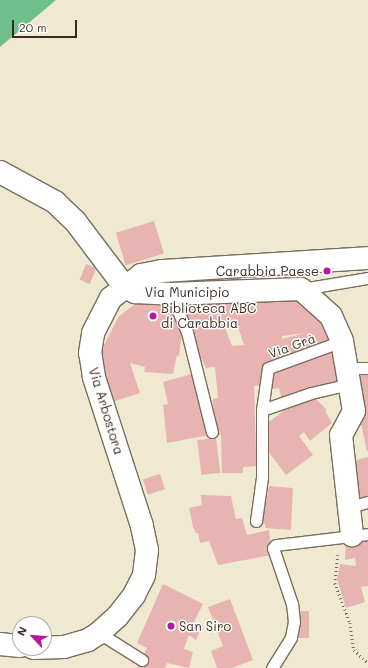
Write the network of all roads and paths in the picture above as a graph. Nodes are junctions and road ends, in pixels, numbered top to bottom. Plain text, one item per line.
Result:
1 (0, 172) edge
2 (368, 258) edge
3 (368, 278) edge
4 (124, 286) junction
5 (301, 289) junction
6 (171, 294) junction
7 (342, 341) junction
8 (355, 373) edge
9 (262, 410) junction
10 (212, 432) dead end
11 (359, 504) edge
12 (256, 521) dead end
13 (354, 535) edge
14 (99, 633) junction
15 (0, 644) edge
16 (12, 645) edge
17 (52, 647) edge
18 (142, 660) dead end
19 (368, 663) edge
20 (272, 668) edge

1 - 4 street
2 - 4 street, Via Arbostora
3 - 5 lane
4 - 6 street, Via Municipio
4 - 14 street, Via Arbostora
5 - 6 street, Via Municipio
5 - 7 street
6 - 10 lane
7 - 8 street
7 - 9 lane, Via Grà
8 - 9 lane
8 - 11 street
9 - 12 lane
11 - 13 street
13 - 19 path
13 - 20 lane
14 - 17 street, Via Arbostora
14 - 18 lane
15 - 16 street

